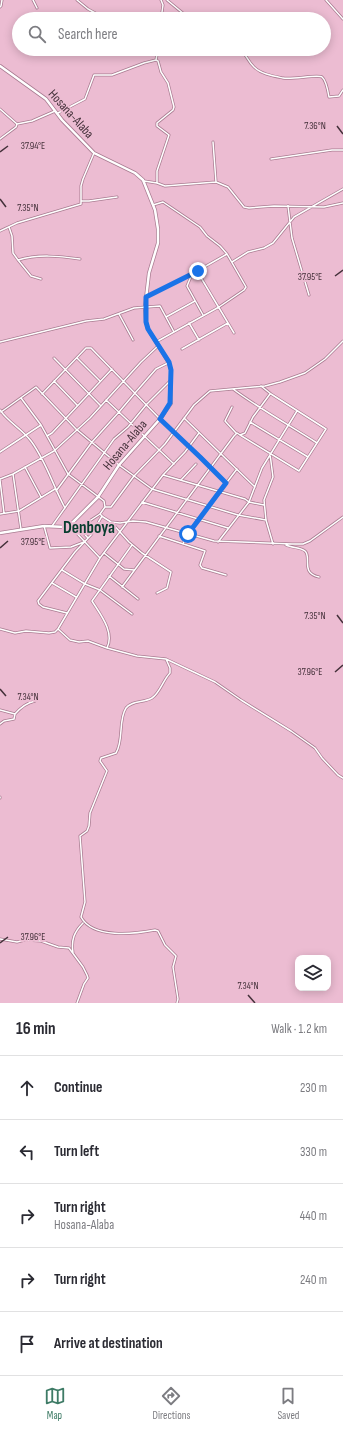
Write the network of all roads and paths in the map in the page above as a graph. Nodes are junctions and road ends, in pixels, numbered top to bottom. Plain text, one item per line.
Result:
1 (2, 0) edge
2 (33, 0) edge
3 (77, 0) edge
4 (161, 0) edge
5 (168, 0) edge
6 (326, 0) edge
7 (0, 7) edge
8 (37, 8) dead end
9 (93, 12) edge
10 (162, 12) edge
11 (182, 12) edge
12 (343, 19) edge
13 (157, 56) edge
14 (248, 56) edge
15 (156, 60) junction
16 (0, 66) edge
17 (343, 90) edge
18 (341, 96) junction
19 (343, 98) edge
20 (0, 109) edge
21 (56, 112) junction
22 (17, 124) junction
23 (0, 139) edge
24 (213, 142) dead end
25 (343, 150) edge
26 (94, 153) junction
27 (272, 159) dead end
28 (143, 180) junction
29 (216, 182) junction
30 (157, 183) junction
31 (343, 190) edge
32 (117, 197) dead end
33 (82, 201) junction
34 (343, 203) edge
35 (153, 205) junction
36 (288, 206) junction
37 (312, 206) junction
38 (291, 221) junction
39 (9, 227) junction
40 (0, 231) edge
41 (227, 254) junction
42 (80, 259) dead end
43 (18, 260) junction
44 (232, 262) junction
45 (198, 271) junction
46 (192, 274) junction
47 (40, 279) dead end
48 (309, 295) dead end
49 (146, 297) junction
50 (195, 301) junction
51 (145, 307) junction
52 (219, 307) junction
53 (119, 314) junction
54 (203, 316) junction
55 (166, 317) junction
56 (228, 322) junction
57 (189, 323) junction
58 (174, 332) junction
59 (234, 333) dead end
60 (133, 340) dead end
61 (199, 340) junction
62 (343, 341) edge
63 (0, 342) edge
64 (156, 342) junction
65 (158, 346) junction
66 (182, 349) dead end
67 (54, 358) dead end
68 (77, 358) junction
69 (169, 362) junction
70 (112, 369) junction
71 (65, 370) junction
72 (171, 380) junction
73 (54, 381) junction
74 (100, 381) junction
75 (123, 381) junction
76 (261, 386) junction
77 (233, 389) junction
78 (89, 393) junction
79 (134, 393) junction
80 (42, 394) junction
81 (270, 394) junction
82 (21, 398) junction
83 (106, 400) junction
84 (101, 405) junction
85 (146, 405) junction
86 (77, 406) junction
87 (232, 407) dead end
88 (259, 408) junction
89 (1, 411) edge
90 (297, 411) junction
91 (119, 412) junction
92 (66, 418) junction
93 (184, 418) junction
94 (160, 419) junction
95 (250, 422) junction
96 (131, 423) junction
97 (289, 424) junction
98 (40, 425) junction
99 (76, 429) junction
100 (174, 432) junction
101 (199, 433) junction
102 (237, 433) junction
103 (26, 434) junction
104 (240, 435) junction
105 (47, 436) junction
106 (145, 437) junction
107 (279, 440) junction
108 (92, 442) junction
109 (317, 443) junction
110 (189, 446) junction
111 (159, 450) junction
112 (54, 451) junction
113 (0, 452) edge
114 (104, 452) junction
115 (221, 454) junction
116 (270, 454) junction
117 (308, 457) junction
118 (41, 458) junction
119 (174, 464) junction
120 (196, 464) dead end
121 (119, 465) junction
122 (25, 467) junction
123 (211, 468) junction
124 (237, 469) junction
125 (13, 474) junction
126 (68, 474) junction
127 (163, 475) junction
128 (134, 476) junction
129 (0, 479) edge
130 (181, 480) junction
131 (226, 483) junction
132 (198, 484) junction
133 (81, 485) junction
134 (255, 487) junction
135 (152, 489) junction
136 (56, 490) junction
137 (220, 492) junction
138 (98, 497) junction
139 (41, 498) junction
140 (186, 500) junction
141 (142, 502) junction
142 (249, 502) junction
143 (264, 505) junction
144 (209, 506) junction
145 (105, 507) junction
146 (65, 508) junction
147 (19, 511) junction
148 (177, 512) junction
149 (0, 514) edge
150 (5, 514) junction
151 (101, 515) junction
152 (238, 515) junction
153 (343, 517) edge
154 (199, 519) junction
155 (266, 520) junction
156 (73, 522) junction
157 (111, 522) junction
158 (128, 522) junction
159 (69, 525) junction
160 (44, 526) junction
161 (52, 526) junction
162 (166, 527) junction
163 (79, 528) junction
164 (228, 528) junction
165 (21, 529) junction
166 (120, 531) junction
167 (0, 533) edge
168 (188, 534) junction
169 (159, 536) junction
170 (88, 538) junction
171 (85, 542) junction
172 (218, 542) junction
173 (183, 544) junction
174 (273, 544) junction
175 (285, 544) junction
176 (132, 545) junction
177 (104, 553) junction
178 (145, 555) junction
179 (100, 558) junction
180 (117, 565) junction
181 (62, 570) junction
182 (134, 570) junction
183 (226, 575) dead end
184 (109, 576) junction
185 (319, 577) dead end
186 (52, 583) junction
187 (85, 584) junction
188 (122, 587) junction
189 (99, 590) junction
190 (157, 593) dead end
191 (77, 598) junction
192 (138, 599) dead end
193 (67, 613) junction
194 (132, 614) dead end
195 (58, 629) junction
196 (0, 630) edge
197 (107, 648) junction
198 (166, 659) junction
199 (36, 698) dead end
200 (0, 710) edge
201 (15, 714) junction
202 (0, 724) edge
203 (343, 778) edge
204 (84, 922) junction
205 (0, 938) edge
206 (73, 955) junction
207 (77, 1003) edge
208 (177, 1003) edge

1 - 7 street
2 - 8 street
3 - 9 street
4 - 10 street
5 - 11 street
6 - 12 street
13 - 15 street
14 - 18 street
15 - 21 street
15 - 30 street
16 - 21 main road, Hosana-Alaba
17 - 18 street
18 - 19 street
20 - 22 street
21 - 22 street
21 - 26 main road, Hosana-Alaba
22 - 23 street
24 - 29 street
25 - 27 street
26 - 28 main road, Hosana-Alaba
26 - 33 street
28 - 30 street
28 - 35 main road, Hosana-Alaba
29 - 30 street
29 - 36 street
31 - 37 street
32 - 33 street
33 - 39 street
34 - 37 street
35 - 41 street
35 - 49 main road, Hosana-Alaba
36 - 37 street
36 - 38 street
37 - 38 street
38 - 44 street
38 - 48 street
39 - 40 street
39 - 43 street
41 - 44 street
41 - 45 street
42 - 43 street
43 - 47 street
44 - 52 street
45 - 46 street
45 - 52 street
46 - 49 street
46 - 50 street
49 - 51 main road, Hosana-Alaba
50 - 54 street
50 - 55 street
51 - 53 street
51 - 55 street
51 - 64 main road, Hosana-Alaba
52 - 54 street
52 - 56 street
53 - 60 street
53 - 63 street
54 - 57 street
55 - 58 street
56 - 59 street
56 - 61 street
57 - 58 street
57 - 61 street
58 - 64 street
61 - 66 street
62 - 76 street
64 - 65 main road, Hosana-Alaba
65 - 69 main road, Hosana-Alaba
65 - 75 street
67 - 71 street
68 - 70 street
68 - 71 street
68 - 74 street
69 - 72 main road, Hosana-Alaba
69 - 79 street
70 - 74 street
70 - 75 street
71 - 73 street
71 - 78 street
72 - 85 street
72 - 94 main road, Hosana-Alaba
73 - 80 street
73 - 86 street
74 - 78 street
75 - 79 street
75 - 83 street
76 - 77 street
76 - 81 street
77 - 88 street
77 - 93 street
78 - 84 street
78 - 86 street
79 - 85 street
79 - 91 street
80 - 82 street
80 - 92 street
81 - 88 street
81 - 90 street
82 - 89 street
82 - 98 street
83 - 84 street
83 - 91 street
84 - 99 street
85 - 94 street
85 - 96 street
86 - 92 street
87 - 102 street
88 - 95 street
88 - 97 street
89 - 103 street
90 - 97 street
90 - 109 street
91 - 96 street
91 - 108 street
92 - 99 street
92 - 105 street
93 - 100 street
93 - 101 street
94 - 100 street
94 - 106 main road, Hosana-Alaba
95 - 104 street
95 - 107 street
96 - 106 street
96 - 114 street
97 - 107 street
97 - 109 street
98 - 103 street
98 - 105 street
99 - 108 street
99 - 112 street
100 - 110 street
100 - 111 street
101 - 110 street
101 - 115 street
102 - 104 street
102 - 115 street
103 - 113 street
103 - 118 street
104 - 116 street
105 - 112 street
106 - 111 street
106 - 121 main road, Hosana-Alaba
107 - 116 street
107 - 117 street
108 - 114 street
108 - 126 street
109 - 117 street
110 - 119 street
110 - 123 street
111 - 119 street
111 - 128 street
112 - 118 street
112 - 126 street
114 - 121 street
114 - 133 street
115 - 123 street
115 - 124 street
116 - 117 street
116 - 134 street
116 - 143 street
118 - 122 street
118 - 136 street
119 - 127 street
120 - 130 street
121 - 128 street
121 - 138 main road, Hosana-Alaba
122 - 125 street
122 - 139 street
123 - 131 street
123 - 132 street
124 - 131 street
124 - 134 street
125 - 129 street
125 - 147 street
126 - 133 street
126 - 136 street
127 - 130 street
127 - 135 street
128 - 135 street
128 - 145 street
129 - 150 street
130 - 132 street
131 - 137 street
132 - 137 street
132 - 140 street
133 - 138 street
133 - 146 street
134 - 142 street
135 - 140 street
135 - 141 street
136 - 139 street
136 - 146 street
137 - 142 street
137 - 144 street
138 - 145 street
138 - 156 main road, Hosana-Alaba
139 - 147 street
140 - 144 street
140 - 148 street
141 - 148 street
141 - 158 street
142 - 143 street
142 - 152 street
143 - 155 street
144 - 152 street
144 - 154 street
145 - 151 street
146 - 161 street
147 - 150 street
147 - 165 street
148 - 154 street
148 - 162 street
149 - 150 street
151 - 157 street
151 - 163 street
151 - 170 street
152 - 155 street
152 - 164 street
153 - 175 street
154 - 164 street
154 - 168 street
155 - 174 street
156 - 159 main road, Hosana-Alaba
156 - 163 street
157 - 158 street
157 - 166 street
158 - 162 street
158 - 166 street
159 - 161 main road
159 - 171 street
160 - 161 main road
160 - 165 main road
160 - 171 street
162 - 168 street
162 - 169 street
163 - 170 street
164 - 172 street
165 - 167 main road
166 - 176 street
166 - 177 street
168 - 172 street
168 - 173 street
169 - 173 street
169 - 178 street
170 - 171 street
171 - 179 street
171 - 181 street
172 - 174 street
173 - 183 street
174 - 175 street
175 - 185 street
176 - 178 street
176 - 180 street
177 - 179 street
177 - 180 street
178 - 182 street
178 - 190 street
179 - 187 street
180 - 182 street
180 - 184 street
181 - 186 street
181 - 187 street
182 - 188 street
184 - 188 street
184 - 189 street
186 - 191 street
186 - 193 street
187 - 189 street
187 - 191 street
188 - 192 street
189 - 194 street
189 - 197 street
191 - 193 street
193 - 195 street
195 - 196 street
195 - 197 street
197 - 198 street
198 - 203 street
198 - 204 street
199 - 201 street
200 - 201 street
201 - 202 street
204 - 206 street
204 - 208 street
205 - 206 street
206 - 207 street

